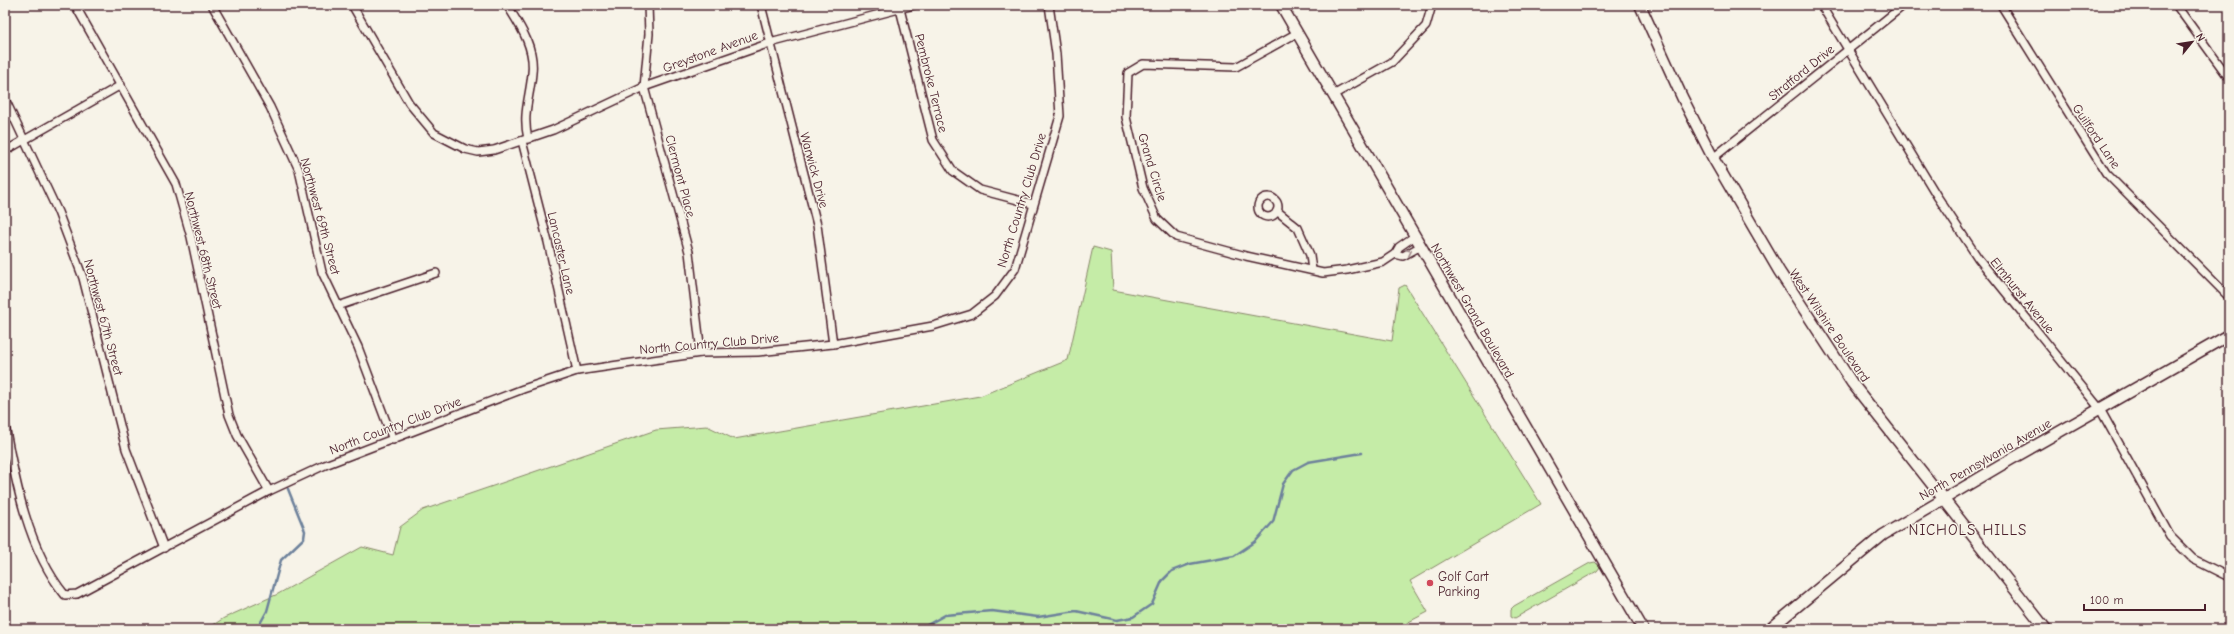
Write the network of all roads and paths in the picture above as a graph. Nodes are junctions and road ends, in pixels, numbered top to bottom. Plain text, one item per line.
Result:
1 (75, 5) edge
2 (212, 5) edge
3 (352, 5) edge
4 (507, 5) edge
5 (648, 5) edge
6 (761, 5) edge
7 (914, 5) edge
8 (1049, 5) edge
9 (1280, 5) edge
10 (1432, 5) edge
11 (1640, 5) edge
12 (1822, 5) edge
13 (1904, 5) edge
14 (2001, 5) edge
15 (2176, 5) edge
16 (900, 7) edge
17 (1297, 33) junction
18 (770, 43) junction
19 (1849, 50) junction
20 (2229, 78) edge
21 (121, 85) junction
22 (644, 88) junction
23 (1333, 95) junction
24 (5, 99) edge
25 (24, 140) junction
26 (525, 140) junction
27 (5, 151) edge
28 (1713, 158) junction
29 (1033, 204) junction
30 (1277, 211) dead end
31 (1415, 236) junction
32 (1421, 246) junction
33 (1395, 254) junction
34 (1312, 270) junction
35 (436, 273) dead end
36 (2229, 297) edge
37 (338, 306) junction
38 (2229, 335) edge
39 (834, 344) junction
40 (701, 353) junction
41 (577, 371) junction
42 (2100, 409) junction
43 (5, 425) edge
44 (393, 440) junction
45 (8, 458) edge
46 (270, 491) junction
47 (1943, 498) junction
48 (164, 548) junction
49 (2229, 577) edge
50 (1643, 629) edge
51 (1770, 629) edge
52 (2046, 629) edge

1 - 21 street, Northwest 68th Street
2 - 37 street, Northwest 69th Street
3 - 26 street, Greystone Avenue
4 - 26 street, Lancaster Lane
5 - 22 street, Clermont Place
6 - 18 street, Warwick Drive
7 - 16 street, Greystone Avenue
8 - 29 street, North Country Club Drive
9 - 17 street, Northwest Grand Boulevard
10 - 23 street
11 - 28 street, West Wilshire Boulevard
12 - 19 street, Elmhurst Avenue
13 - 19 street, Stratford Drive
14 - 36 street, Guilford Lane
15 - 20 street
16 - 18 street, Greystone Avenue
16 - 29 street, Pembroke Terrace
17 - 23 street, Northwest Grand Boulevard
17 - 34 street, Grand Circle
18 - 22 street, Greystone Avenue
18 - 39 street, Warwick Drive
19 - 28 street, Stratford Drive
19 - 42 street, Elmhurst Avenue
21 - 25 street
21 - 46 street, Northwest 68th Street
22 - 26 street, Greystone Avenue
22 - 40 street, Clermont Place
23 - 31 street, Northwest Grand Boulevard
24 - 25 street, Northwest 67th Street
25 - 27 street
25 - 48 street, Northwest 67th Street
26 - 41 street, Lancaster Lane
28 - 47 street, West Wilshire Boulevard
29 - 39 street, North Country Club Drive
30 - 34 street
31 - 32 street, Northwest Grand Boulevard
31 - 33 street, Grand Circle
33 -> 32 street, Grand Circle
32 - 50 street, Northwest Grand Boulevard
33 - 34 street, Grand Circle
35 - 37 street
37 - 44 street, Northwest 69th Street
38 - 42 street, North Pennsylvania Avenue
39 - 40 street, North Country Club Drive
40 - 41 street, North Country Club Drive
41 - 44 street, North Country Club Drive
42 - 47 street, North Pennsylvania Avenue
42 - 49 street, Elmhurst Avenue
43 - 45 street
44 - 46 street, North Country Club Drive
45 - 48 street, North Country Club Drive
46 - 48 street, North Country Club Drive
47 - 51 street, North Pennsylvania Avenue
47 - 52 street, West Wilshire Boulevard

